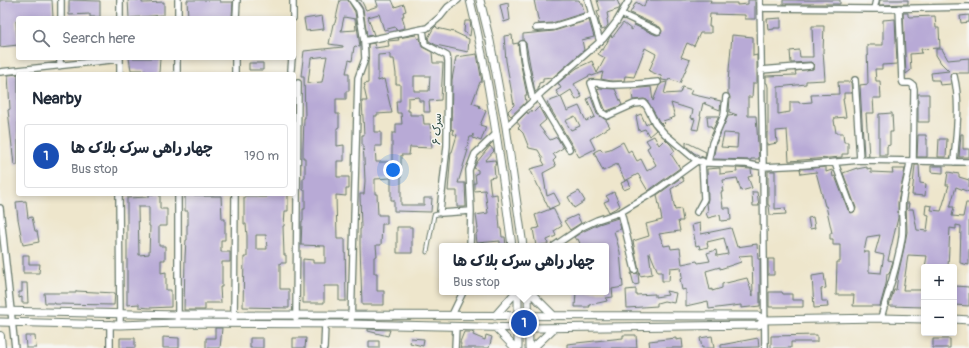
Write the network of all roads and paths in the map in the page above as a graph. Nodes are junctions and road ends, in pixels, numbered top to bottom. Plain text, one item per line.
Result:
1 (61, 0) edge
2 (120, 0) edge
3 (178, 0) edge
4 (237, 0) edge
5 (293, 0) edge
6 (352, 0) edge
7 (458, 0) edge
8 (470, 0) edge
9 (480, 0) edge
10 (588, 0) edge
11 (629, 0) edge
12 (760, 0) edge
13 (876, 0) edge
14 (969, 7) edge
15 (760, 8) junction
16 (899, 8) junction
17 (874, 9) junction
18 (621, 14) junction
19 (592, 15) junction
20 (61, 16) edge
21 (120, 16) edge
22 (178, 16) edge
23 (236, 16) edge
24 (293, 16) edge
25 (536, 28) dead end
26 (423, 29) junction
27 (658, 31) dead end
28 (364, 40) junction
29 (600, 42) junction
30 (522, 44) dead end
31 (60, 60) edge
32 (111, 60) edge
33 (120, 60) edge
34 (177, 60) edge
35 (235, 60) edge
36 (292, 60) edge
37 (60, 66) junction
38 (810, 66) dead end
39 (291, 70) dead end
40 (761, 70) junction
41 (0, 72) edge
42 (120, 72) edge
43 (177, 72) edge
44 (235, 72) edge
45 (954, 76) dead end
46 (856, 80) dead end
47 (658, 82) dead end
48 (298, 83) dead end
49 (726, 97) dead end
50 (535, 99) junction
51 (506, 127) junction
52 (496, 134) junction
53 (569, 149) dead end
54 (860, 160) junction
55 (699, 161) junction
56 (912, 161) junction
57 (708, 162) junction
58 (954, 162) junction
59 (969, 162) edge
60 (835, 163) junction
61 (763, 167) junction
62 (119, 196) edge
63 (178, 196) edge
64 (235, 196) edge
65 (0, 208) edge
66 (852, 209) dead end
67 (471, 211) junction
68 (621, 212) junction
69 (697, 212) dead end
70 (441, 213) junction
71 (470, 243) edge
72 (512, 243) edge
73 (523, 243) edge
74 (558, 243) edge
75 (427, 252) dead end
76 (635, 270) dead end
77 (462, 295) edge
78 (514, 295) edge
79 (517, 295) edge
80 (529, 295) edge
81 (532, 295) edge
82 (0, 311) edge
83 (11, 311) junction
84 (119, 313) junction
85 (178, 315) junction
86 (234, 315) junction
87 (296, 315) junction
88 (452, 315) junction
89 (351, 316) junction
90 (495, 316) junction
91 (518, 316) junction
92 (529, 316) junction
93 (554, 316) junction
94 (881, 318) junction
95 (921, 319) edge
96 (957, 319) edge
97 (765, 320) junction
98 (969, 320) edge
99 (0, 322) edge
100 (12, 322) junction
101 (177, 323) junction
102 (234, 323) junction
103 (110, 324) junction
104 (296, 324) junction
105 (325, 324) junction
106 (351, 324) junction
107 (120, 325) junction
108 (456, 326) junction
109 (495, 327) junction
110 (518, 328) junction
111 (529, 328) junction
112 (554, 328) junction
113 (0, 336) edge
114 (1, 348) edge
115 (15, 348) edge
116 (110, 348) edge
117 (324, 348) edge
118 (455, 348) edge
119 (515, 348) edge
120 (518, 348) edge
121 (529, 348) edge
122 (533, 348) edge
123 (765, 348) edge

1 - 20 street
2 - 21 street
3 - 22 street
4 - 23 street
5 - 24 street
6 - 28 street
7 - 26 street
8 - 52 street
9 - 51 street
10 - 19 street
11 - 18 street
12 - 15 street
13 - 17 street
14 - 16 street
15 - 17 street
15 - 40 street
16 - 17 street
16 - 56 street
18 - 27 street
18 - 29 street
19 - 25 street
19 - 29 street
26 - 28 street
26 - 70 street, سرک ۶
28 - 89 street
29 - 50 street
30 - 50 street
31 - 37 street
32 - 37 street
33 - 42 street
34 - 43 street
35 - 44 street
36 - 39 street
37 - 41 street
38 - 40 street
40 - 61 street
45 - 58 street
46 - 54 street
47 - 55 street
48 - 87 street
49 - 57 street
50 - 51 street
50 - 53 street
51 - 73 street
52 - 67 street
52 - 72 street
54 - 56 street
54 - 60 street
55 - 57 street
55 - 68 street
55 - 69 street
56 - 58 street
56 - 94 street
57 - 61 street
58 - 59 street
60 - 61 street
60 - 66 street
61 - 97 street
62 - 84 street
63 - 85 street
64 - 86 street
65 - 83 street
67 - 70 street
67 - 71 street
68 - 74 street
68 - 76 street
70 - 75 lane
77 - 88 street
78 - 90 street
79 - 91 street
80 - 92 street
81 - 93 street
82 - 83 street
83 - 84 street
83 - 100 street
84 - 85 street
84 - 107 street
85 - 86 street
85 - 101 street
86 - 87 street
86 - 102 street
87 - 89 street
87 - 104 street
88 - 89 street
88 - 90 street
89 - 106 street
90 - 91 street
91 - 92 street
91 - 110 street
92 - 93 street
92 - 111 street
93 - 97 street
94 - 95 street
94 - 97 street
96 - 98 street
97 - 112 street
97 - 123 street
99 - 100 street
100 - 103 street
100 - 115 street
101 - 102 street
101 - 107 street
102 - 104 street
103 - 107 street
103 - 116 street
104 - 105 street
105 - 106 street
105 - 117 street
106 - 108 street
108 - 109 street
108 - 118 street
109 - 110 street
109 - 119 street
110 - 111 street
110 - 120 street
111 - 112 street
111 - 121 street
112 - 122 street
113 - 114 main road

